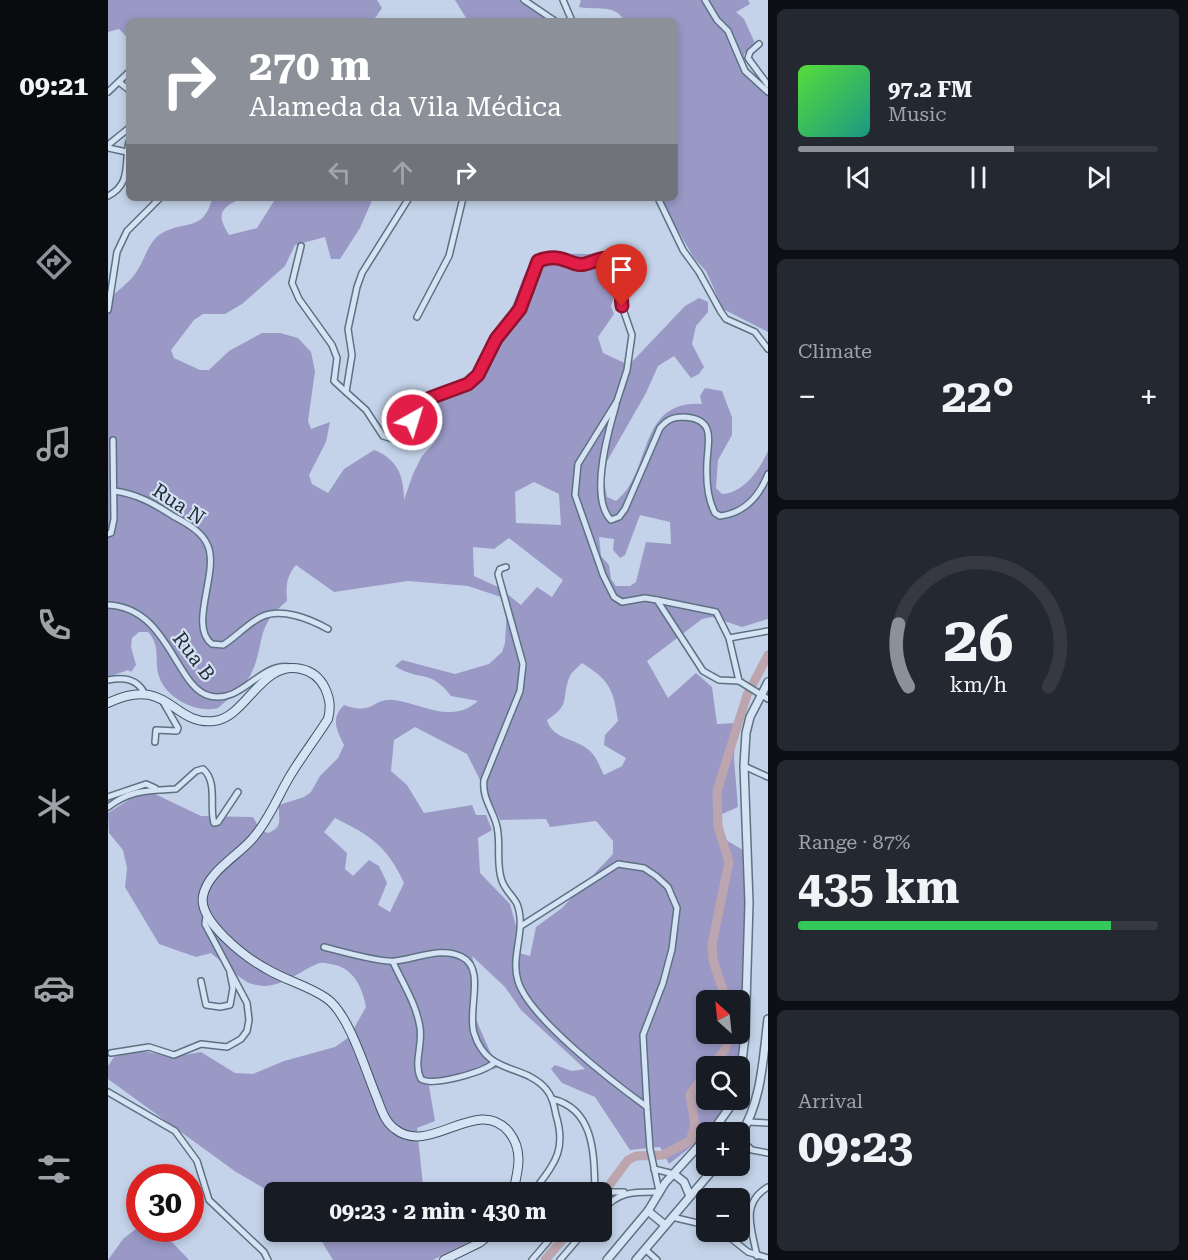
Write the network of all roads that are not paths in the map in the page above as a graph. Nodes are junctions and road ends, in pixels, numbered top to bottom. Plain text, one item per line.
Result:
1 (524, 0) edge
2 (564, 0) edge
3 (705, 0) edge
4 (551, 18) edge
5 (571, 18) edge
6 (759, 44) dead end
7 (126, 75) edge
8 (119, 82) junction
9 (768, 86) edge
10 (126, 88) edge
11 (108, 92) edge
12 (768, 92) edge
13 (126, 131) edge
14 (108, 147) edge
15 (126, 152) edge
16 (126, 177) edge
17 (108, 196) edge
18 (157, 201) edge
19 (406, 201) edge
20 (462, 201) edge
21 (659, 201) edge
22 (301, 246) dead end
23 (113, 290) junction
24 (108, 298) edge
25 (108, 310) edge
26 (417, 317) dead end
27 (768, 349) edge
28 (346, 392) junction
29 (617, 400) junction
30 (113, 440) dead end
31 (768, 474) edge
32 (114, 491) junction
33 (108, 534) edge
34 (506, 567) dead end
35 (657, 600) junction
36 (108, 605) edge
37 (328, 629) dead end
38 (768, 631) edge
39 (729, 638) junction
40 (294, 667) junction
41 (108, 680) edge
42 (740, 682) junction
43 (768, 682) edge
44 (145, 694) junction
45 (762, 695) edge
46 (161, 699) junction
47 (108, 704) edge
48 (155, 742) dead end
49 (744, 766) junction
50 (768, 777) edge
51 (155, 788) junction
52 (238, 792) dead end
53 (108, 797) edge
54 (108, 807) edge
55 (206, 916) junction
56 (521, 926) junction
57 (324, 947) dead end
58 (393, 962) junction
59 (228, 963) junction
60 (201, 981) dead end
61 (768, 1019) edge
62 (109, 1053) edge
63 (743, 1056) edge
64 (494, 1063) junction
65 (108, 1092) edge
66 (552, 1099) junction
67 (647, 1107) junction
68 (748, 1122) edge
69 (750, 1122) edge
70 (768, 1123) edge
71 (750, 1148) edge
72 (696, 1149) edge
73 (768, 1153) edge
74 (654, 1169) junction
75 (674, 1174) junction
76 (707, 1176) edge
77 (515, 1182) edge
78 (541, 1182) edge
79 (595, 1182) edge
80 (768, 1187) edge
81 (658, 1191) junction
82 (612, 1192) edge
83 (629, 1192) junction
84 (690, 1196) junction
85 (612, 1200) edge
86 (648, 1211) junction
87 (672, 1217) junction
88 (696, 1223) edge
89 (665, 1225) junction
90 (480, 1242) edge
91 (547, 1242) edge
92 (575, 1242) edge
93 (736, 1242) edge
94 (645, 1249) junction
95 (757, 1256) junction
96 (768, 1258) edge
97 (268, 1260) edge
98 (444, 1260) edge
99 (532, 1260) edge
100 (560, 1260) edge
101 (607, 1260) edge
102 (636, 1260) edge
103 (657, 1260) edge

1 - 4 street
2 - 5 street
3 - 12 street
6 - 9 street
7 - 8 street
8 - 10 street
8 - 11 street
13 - 14 street
14 - 15 street
16 - 17 street
18 - 23 street
19 - 28 street
20 - 26 street
21 - 27 street
22 - 28 street
23 - 24 street
23 - 25 street
28 - 29 street
29 - 31 street
29 - 35 street
30 - 32 street
32 - 33 street
32 - 37 street, Rua N
34 - 56 street
35 - 39 street
35 - 42 street
36 - 40 street, Rua B
38 - 39 street
39 - 42 street
40 - 46 main road
40 - 55 main road
41 - 44 street
42 - 45 street
43 - 45 street
44 - 46 main road
44 - 47 main road
45 - 49 street
46 - 48 street
49 - 50 street
49 - 63 street
51 - 52 street
51 - 53 street
51 - 54 street
55 - 59 street
55 - 77 main road
56 - 67 street
56 - 67 street
57 - 58 street
58 - 64 street
58 - 64 street
59 - 60 street
59 - 62 street
61 - 68 street
64 - 66 street
65 - 97 street
66 - 78 street
66 - 79 street
67 - 74 street
69 - 70 street
71 - 73 street
72 - 75 street
74 - 75 street
74 - 81 street
75 - 81 street
75 - 84 street
76 - 84 street
80 - 95 street
81 - 83 street
81 - 86 street
82 - 83 street
83 - 85 street
84 - 87 street
86 - 89 street
86 - 101 street
87 - 88 street
87 - 89 street
89 - 94 street
90 - 98 main road
91 - 99 street
92 - 100 street
93 - 95 street
94 - 102 street
94 - 103 street
95 - 96 street

